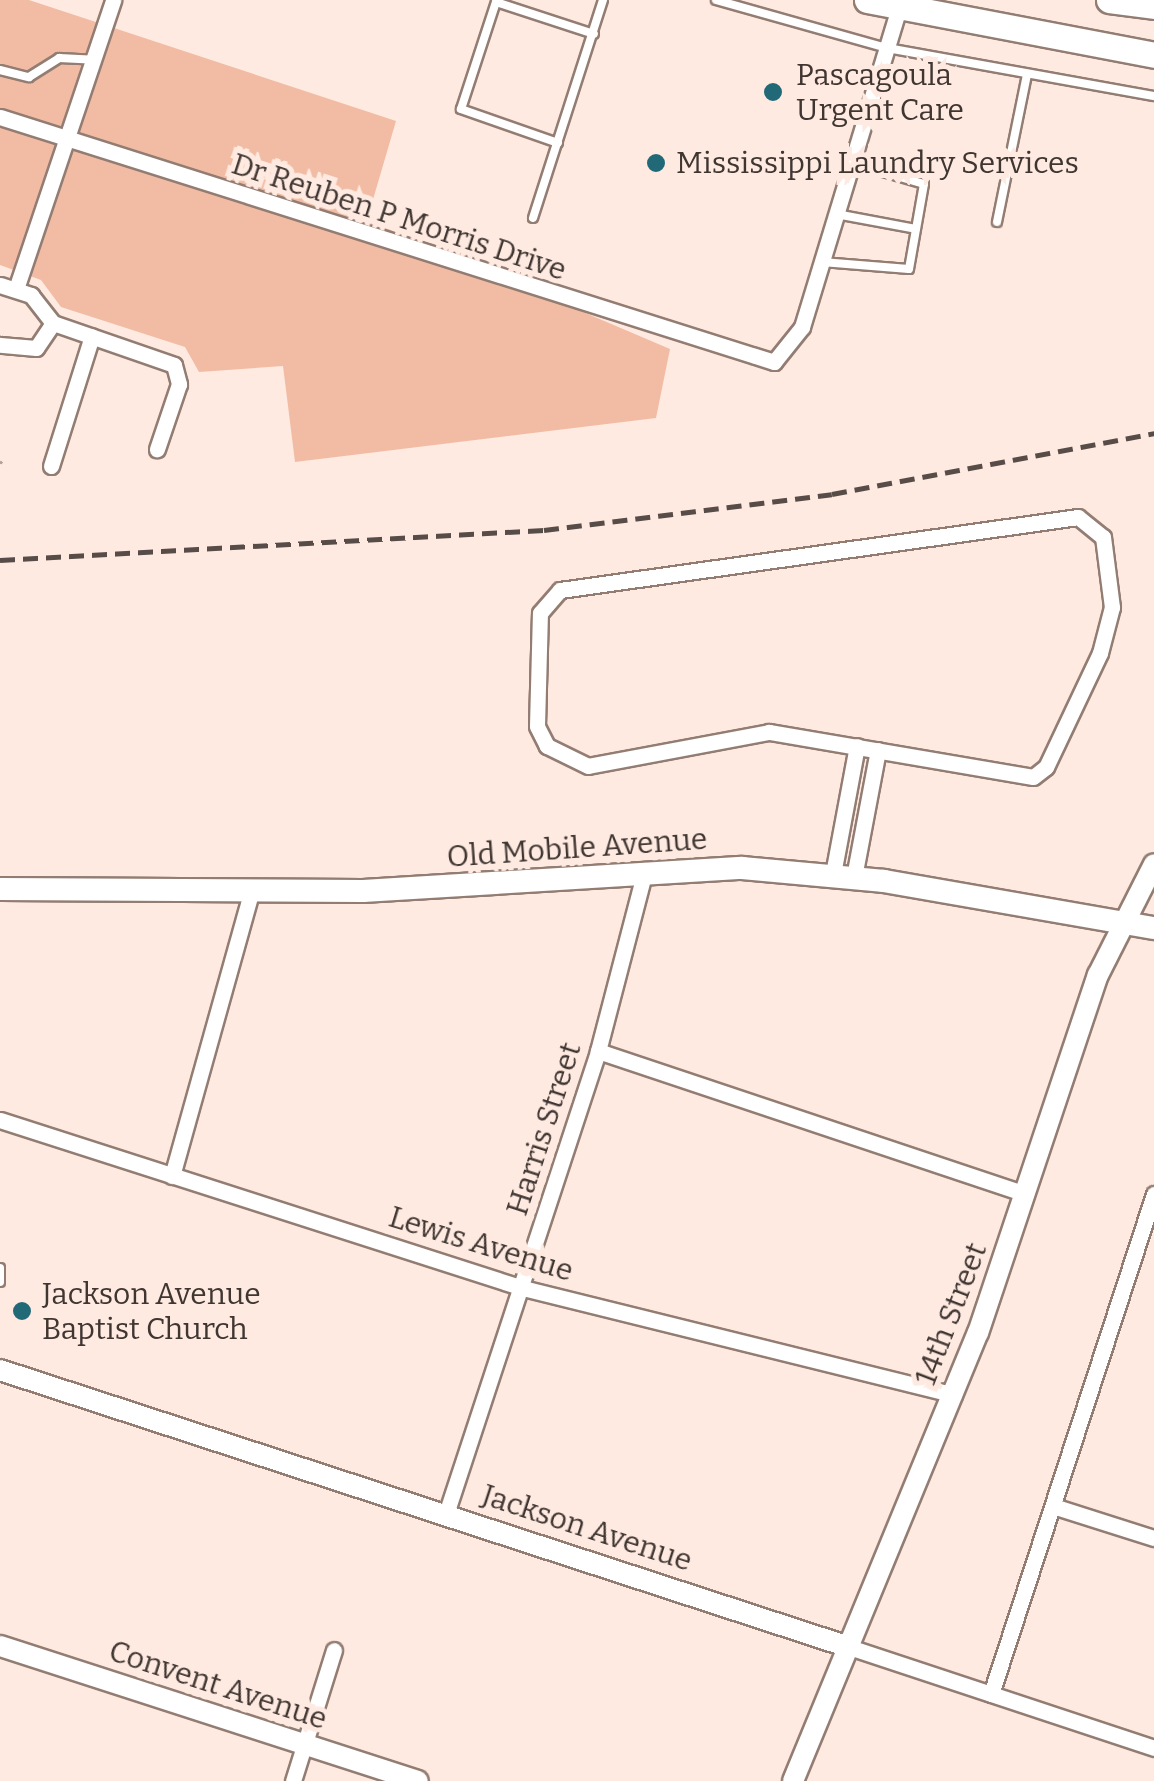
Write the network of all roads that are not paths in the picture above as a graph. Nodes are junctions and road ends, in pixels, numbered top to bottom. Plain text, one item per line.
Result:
1 (113, 0) edge
2 (603, 0) edge
3 (716, 0) edge
4 (867, 0) edge
5 (1109, 0) edge
6 (902, 4) edge
7 (1154, 6) edge
8 (594, 34) junction
9 (887, 48) junction
10 (1154, 55) edge
11 (94, 60) junction
12 (0, 70) edge
13 (1027, 75) junction
14 (1154, 96) edge
15 (0, 117) edge
16 (68, 139) junction
17 (558, 144) junction
18 (852, 163) junction
19 (836, 214) junction
20 (533, 218) dead end
21 (996, 222) dead end
22 (916, 229) junction
23 (822, 262) junction
24 (8, 287) edge
25 (53, 324) junction
26 (92, 336) junction
27 (0, 344) edge
28 (158, 449) dead end
29 (51, 466) dead end
30 (858, 746) junction
31 (878, 750) junction
32 (1152, 869) edge
33 (646, 870) junction
34 (844, 876) junction
35 (0, 889) edge
36 (251, 894) junction
37 (1123, 922) junction
38 (1154, 928) edge
39 (598, 1051) junction
40 (0, 1120) edge
41 (172, 1176) junction
42 (1026, 1194) junction
43 (1154, 1194) edge
44 (0, 1268) edge
45 (0, 1282) edge
46 (523, 1288) junction
47 (0, 1370) edge
48 (954, 1395) junction
49 (1054, 1506) junction
50 (446, 1514) junction
51 (1154, 1538) edge
52 (843, 1645) junction
53 (0, 1646) edge
54 (334, 1650) dead end
55 (991, 1694) junction
56 (304, 1744) junction
57 (1154, 1748) edge
58 (293, 1781) edge
59 (418, 1781) edge
60 (794, 1781) edge

1 - 11 street
2 - 8 lane
3 - 9 lane
4 - 6 main road
5 - 7 main road
6 - 9 street
6 - 10 main road
8 - 17 lane
8 - 17 lane
9 - 13 lane
9 - 18 street
11 - 12 lane
11 - 16 street
13 - 14 lane
13 - 21 lane
15 - 16 street, Dr Reuben P Morris Drive
16 - 23 street, Dr Reuben P Morris Drive
16 - 24 street
17 - 20 lane
18 - 19 street
18 - 22 lane
19 - 22 lane
19 - 23 street
22 - 23 lane
24 - 25 street
25 - 26 street
25 - 27 street
26 - 28 street
26 - 29 street
30 - 31 street
30 - 31 street
30 - 34 street
31 - 34 street
32 - 37 street, 14th Street
33 - 34 main road, Old Mobile Avenue
33 - 36 main road, Old Mobile Avenue
33 - 39 street, Harris Street
34 - 37 main road, Old Mobile Avenue
35 - 36 main road, Old Mobile Avenue
36 - 41 street
37 - 38 main road, Old Mobile Avenue
37 - 42 street, 14th Street
39 - 42 street
39 - 46 street, Harris Street
40 - 41 street, Lewis Avenue
41 - 46 street, Lewis Avenue
42 - 48 street, 14th Street
43 - 49 street
44 - 45 lane
46 - 48 street, Lewis Avenue
46 - 50 street, Harris Street
47 - 50 street, Jackson Avenue
48 - 52 street, 14th Street
49 - 51 street
49 - 55 street
50 - 52 street, Jackson Avenue
52 - 55 street, Jackson Avenue
52 - 60 street, 14th Street
53 - 56 street, Convent Avenue
54 - 56 street
55 - 57 street, Jackson Avenue
56 - 58 street
56 - 59 street, Convent Avenue

